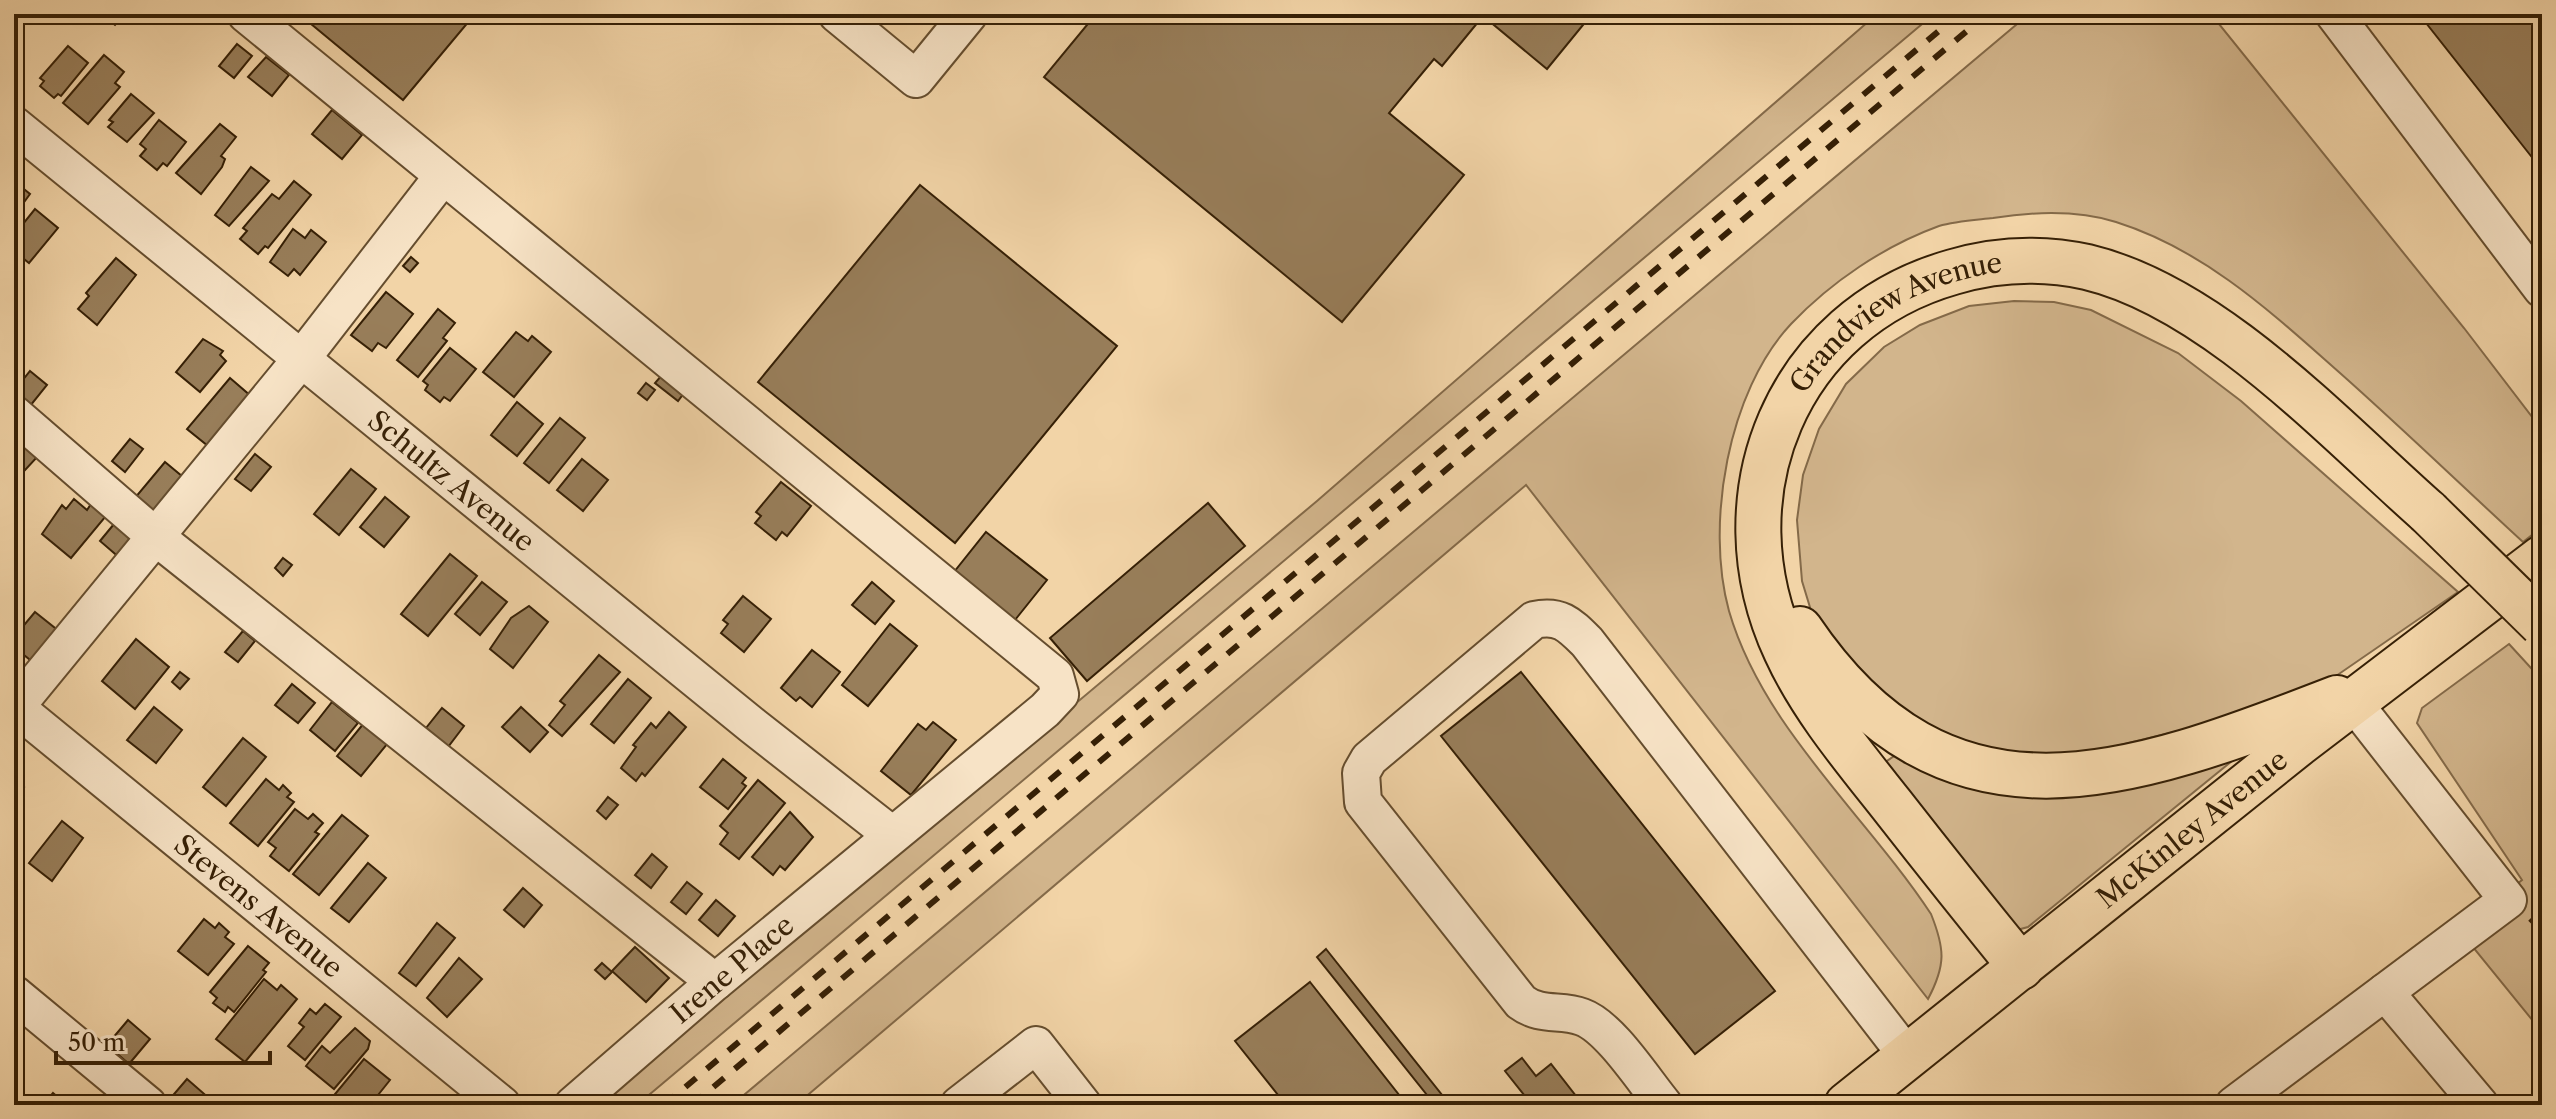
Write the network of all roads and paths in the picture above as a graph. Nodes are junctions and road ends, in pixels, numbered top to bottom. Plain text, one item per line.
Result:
1 (246, 14) edge
2 (837, 14) edge
3 (969, 14) edge
4 (2334, 14) edge
5 (14, 125) edge
6 (443, 176) junction
7 (2542, 289) edge
8 (302, 358) junction
9 (14, 414) edge
10 (156, 537) junction
11 (2542, 558) edge
12 (1761, 566) junction
13 (2542, 624) edge
14 (2368, 691) junction
15 (14, 707) edge
16 (892, 835) junction
17 (2021, 967) junction
18 (715, 982) junction
19 (2385, 992) junction
20 (14, 994) edge
21 (1908, 1057) junction
22 (148, 1105) edge
23 (502, 1105) edge
24 (573, 1105) edge
25 (959, 1105) edge
26 (1083, 1105) edge
27 (1664, 1105) edge
28 (1847, 1105) edge
29 (2234, 1105) edge
30 (2480, 1105) edge

1 - 6 street
2 - 3 street
4 - 7 street
5 - 8 street, Schultz Avenue
6 - 8 street
6 - 16 street, Irene Place
8 - 10 street
8 - 16 street, Schultz Avenue
9 - 10 street
10 - 15 street
10 - 18 street
11 - 14 main road, McKinley Avenue
12 - 13 main road, Grandview Avenue, bridge
12 - 14 main road
12 - 17 main road, Grandview Avenue
14 - 17 main road, McKinley Avenue
14 - 19 street
15 - 23 street, Stevens Avenue
16 - 18 street, Irene Place
17 - 21 main road, McKinley Avenue
18 - 24 street, Irene Place
19 - 29 street
19 - 30 street
20 - 22 street
21 - 27 street
21 - 28 main road, McKinley Avenue
25 - 26 street

